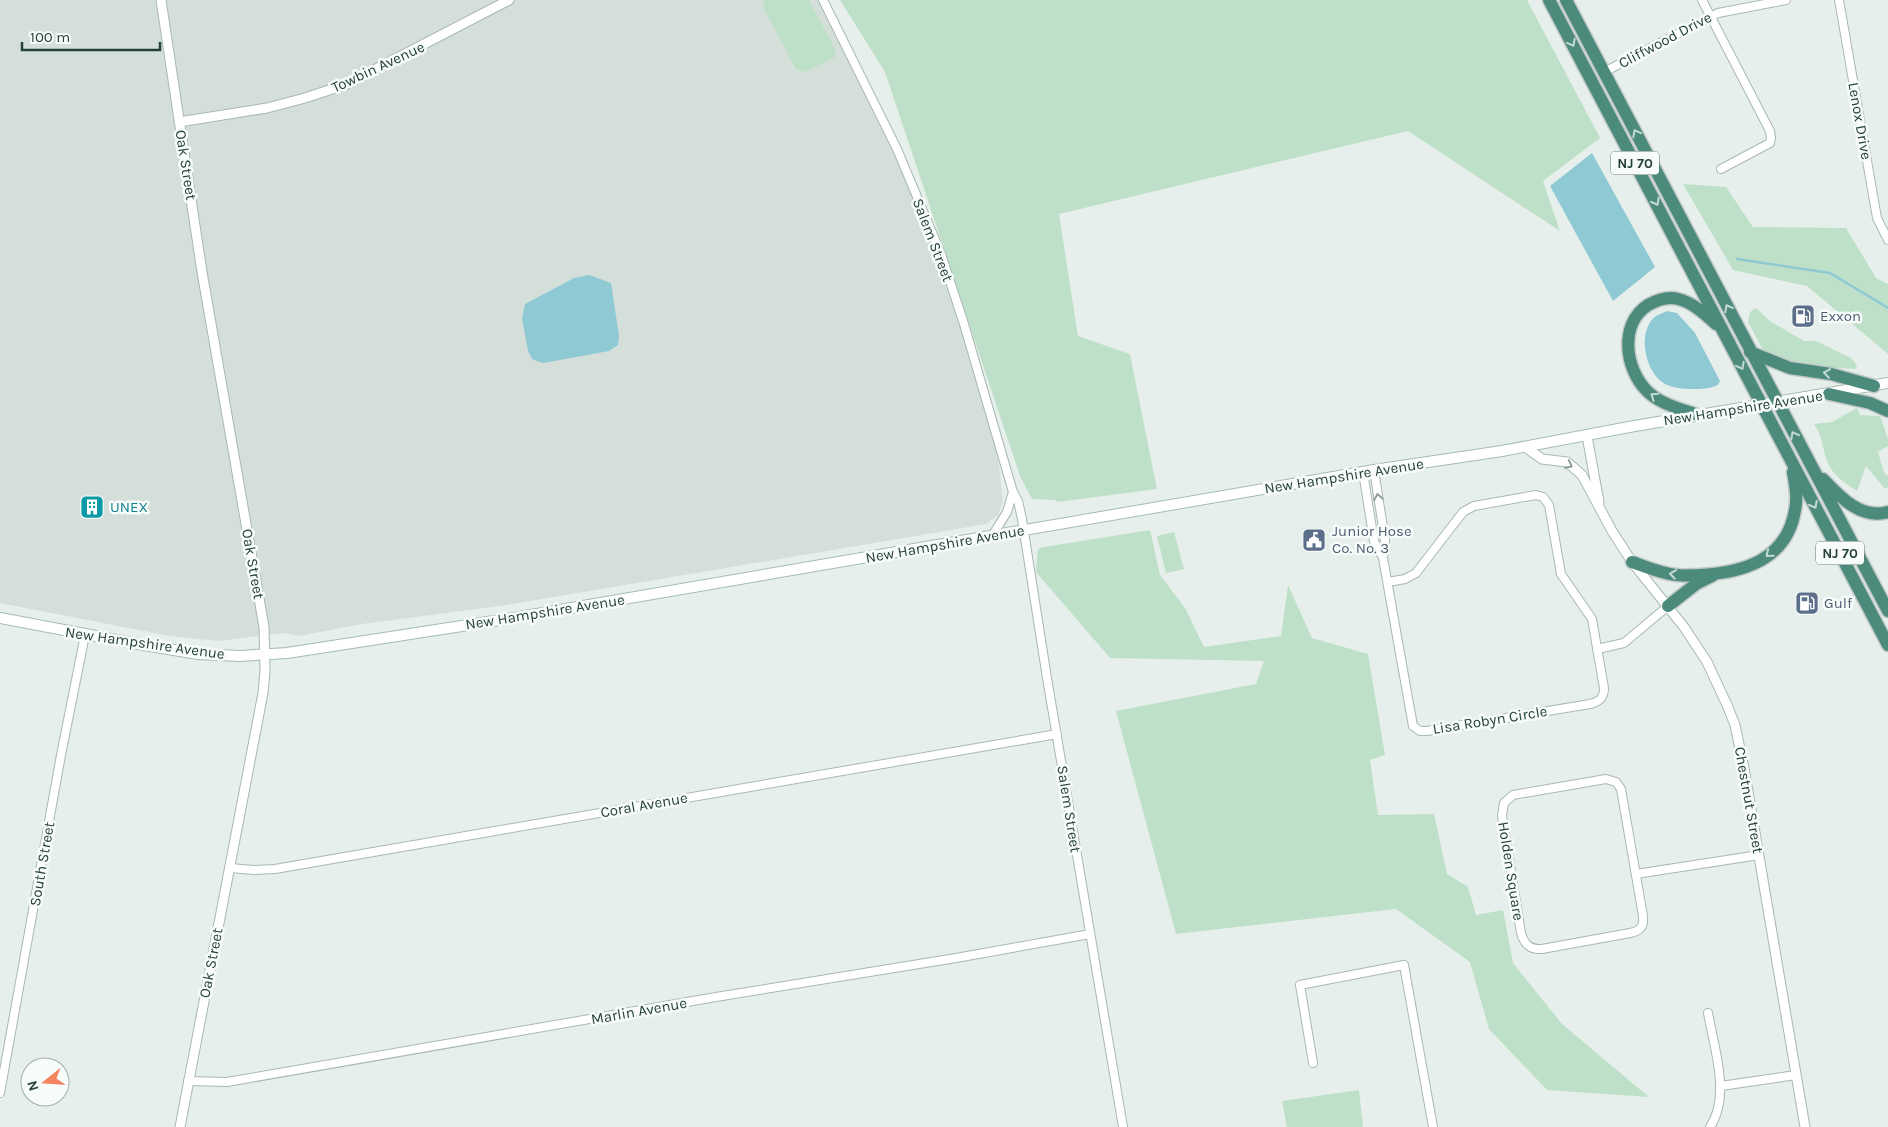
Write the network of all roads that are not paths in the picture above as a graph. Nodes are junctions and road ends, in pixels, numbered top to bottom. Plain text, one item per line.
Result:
1 (161, 0) edge
2 (509, 0) edge
3 (823, 0) edge
4 (1549, 0) edge
5 (1566, 0) edge
6 (1702, 0) edge
7 (1786, 0) edge
8 (1839, 0) edge
9 (1710, 16) junction
10 (1604, 72) junction
11 (179, 122) junction
12 (1721, 169) dead end
13 (1888, 240) edge
14 (1720, 327) junction
15 (1750, 352) junction
16 (1888, 383) edge
17 (1874, 386) junction
18 (1829, 394) junction
19 (1777, 402) junction
20 (1761, 405) junction
21 (1888, 411) edge
22 (1698, 415) junction
23 (1587, 436) junction
24 (1525, 447) junction
25 (1792, 462) junction
26 (1812, 467) junction
27 (1374, 470) junction
28 (1363, 472) junction
29 (1013, 492) junction
30 (1601, 510) junction
31 (1888, 512) edge
32 (1024, 531) junction
33 (992, 536) junction
34 (1383, 558) junction
35 (1632, 562) junction
36 (1716, 574) junction
37 (1388, 582) junction
38 (1668, 606) junction
39 (1888, 611) edge
40 (0, 618) edge
41 (85, 635) junction
42 (1888, 645) edge
43 (1597, 649) junction
44 (266, 655) junction
45 (1057, 734) junction
46 (1759, 855) junction
47 (230, 868) junction
48 (1636, 874) junction
49 (1090, 934) junction
50 (1708, 1013) dead end
51 (1313, 1063) dead end
52 (1796, 1075) junction
53 (188, 1081) junction
54 (1721, 1086) junction
55 (0, 1093) edge
56 (180, 1127) edge
57 (1123, 1127) edge
58 (1433, 1127) edge
59 (1710, 1127) edge
60 (1805, 1127) edge

1 - 11 street, Oak Street
2 - 11 street, Towbin Avenue
3 - 29 street, Salem Street
4 -> 14 highway, NJ 70
5 - 10 highway, NJ 70
6 - 9 street
7 - 9 street, Cliffwood Drive
8 - 13 street, Lenox Drive
9 - 10 street, Cliffwood Drive
9 - 12 street
15 -> 10 highway, NJ 70
11 - 44 street, Oak Street
14 -> 20 highway, NJ 70
22 -> 14 highway
17 -> 15 highway
15 - 19 highway, NJ 70
16 - 17 main road, New Hampshire Avenue
17 - 18 main road, New Hampshire Avenue
18 - 19 main road, New Hampshire Avenue
18 - 21 highway
19 - 20 main road, New Hampshire Avenue
26 -> 19 highway, NJ 70
20 - 22 main road, New Hampshire Avenue
20 - 25 highway, NJ 70
22 - 23 main road, New Hampshire Avenue
23 - 24 main road, New Hampshire Avenue
23 - 30 street, Chestnut Street
24 - 27 main road, New Hampshire Avenue
24 -> 30 street, Chestnut Street
25 -> 36 highway
25 -> 42 highway, NJ 70
26 - 31 highway
26 - 39 highway, NJ 70
27 - 28 main road, New Hampshire Avenue
34 -> 27 street, Lisa Robyn Circle
28 - 32 main road, New Hampshire Avenue
28 - 34 street, Lisa Robyn Circle
29 - 32 street, Salem Street
29 - 33 street
30 - 35 street, Chestnut Street
32 - 33 main road, New Hampshire Avenue
32 - 45 street, Salem Street
33 - 44 main road, New Hampshire Avenue
34 - 37 street, Lisa Robyn Circle
36 -> 35 highway
35 - 38 street, Chestnut Street
36 - 38 highway
37 - 43 street, Lisa Robyn Circle
37 - 43 street, Lisa Robyn Circle
38 - 43 street
38 - 46 street, Chestnut Street
40 - 41 main road, New Hampshire Avenue
41 - 44 main road, New Hampshire Avenue
41 - 55 street, South Street
44 - 47 street, Oak Street
45 - 47 street, Coral Avenue
45 - 49 street, Salem Street
46 - 48 street
46 - 52 street, Chestnut Street
47 - 53 street, Oak Street
48 - 48 street, Holden Square
49 - 53 street, Marlin Avenue
49 - 57 street, Salem Street
50 - 54 street
51 - 58 street
52 - 54 street
52 - 60 street, Chestnut Street
53 - 56 street, Oak Street
54 - 59 street

